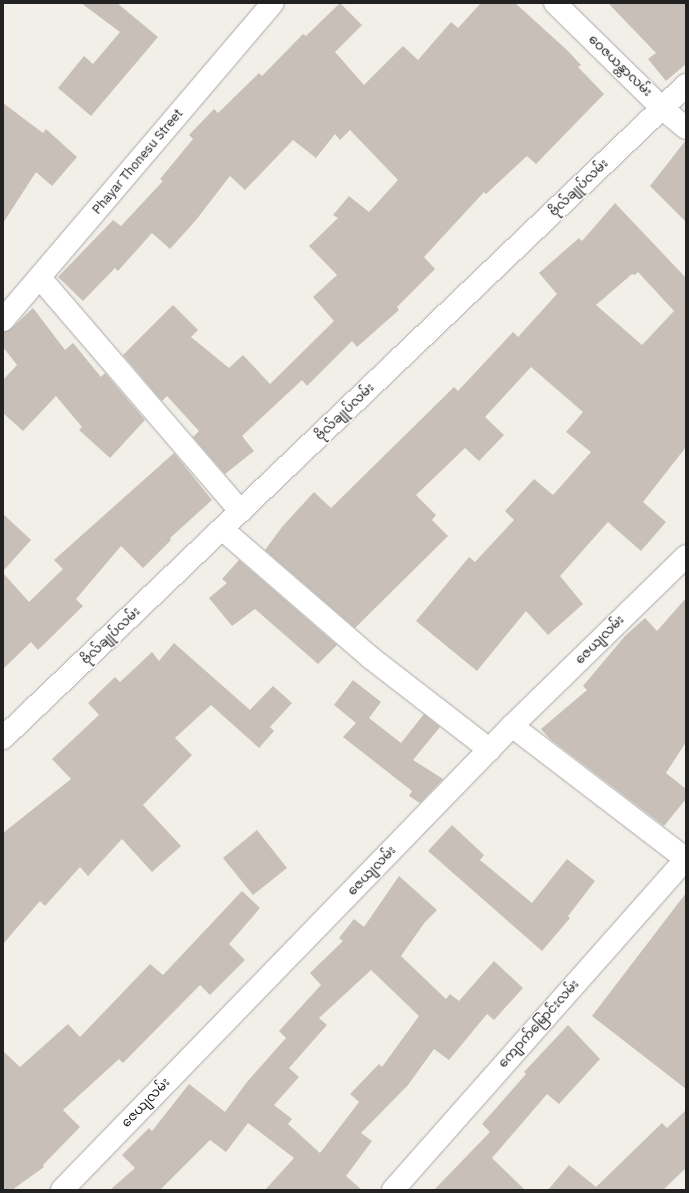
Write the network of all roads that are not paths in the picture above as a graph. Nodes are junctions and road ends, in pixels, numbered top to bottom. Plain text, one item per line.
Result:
1 (273, 3) edge
2 (555, 3) edge
3 (686, 85) edge
4 (662, 108) junction
5 (686, 128) edge
6 (40, 278) junction
7 (3, 320) edge
8 (241, 512) junction
9 (222, 529) junction
10 (686, 556) edge
11 (512, 726) junction
12 (3, 738) edge
13 (490, 750) junction
14 (686, 859) edge
15 (62, 1190) edge
16 (393, 1190) edge

1 - 6 street, Phayar Thonesu Street
2 - 4 street, ဝေဇယန္တာလမ်း
3 - 4 street, ဗိုလ်ချုပ်လမ်း
4 - 5 street, ဝေဇယန္တာလမ်း
4 - 8 street, ဗိုလ်ချုပ်လမ်း
6 - 7 street, Phayar Thonesu Street
6 - 8 street
8 - 9 street, ဗိုလ်ချုပ်လမ်း
9 - 12 street, ဗိုလ်ချုပ်လမ်း
9 - 13 street
10 - 11 street, ဇေယျလမ်း
11 - 13 street, ဇေယျလမ်း
11 - 14 street
13 - 15 street, ဇေယျလမ်း
14 - 16 street, ကျောက်မြောင်းလမ်း

